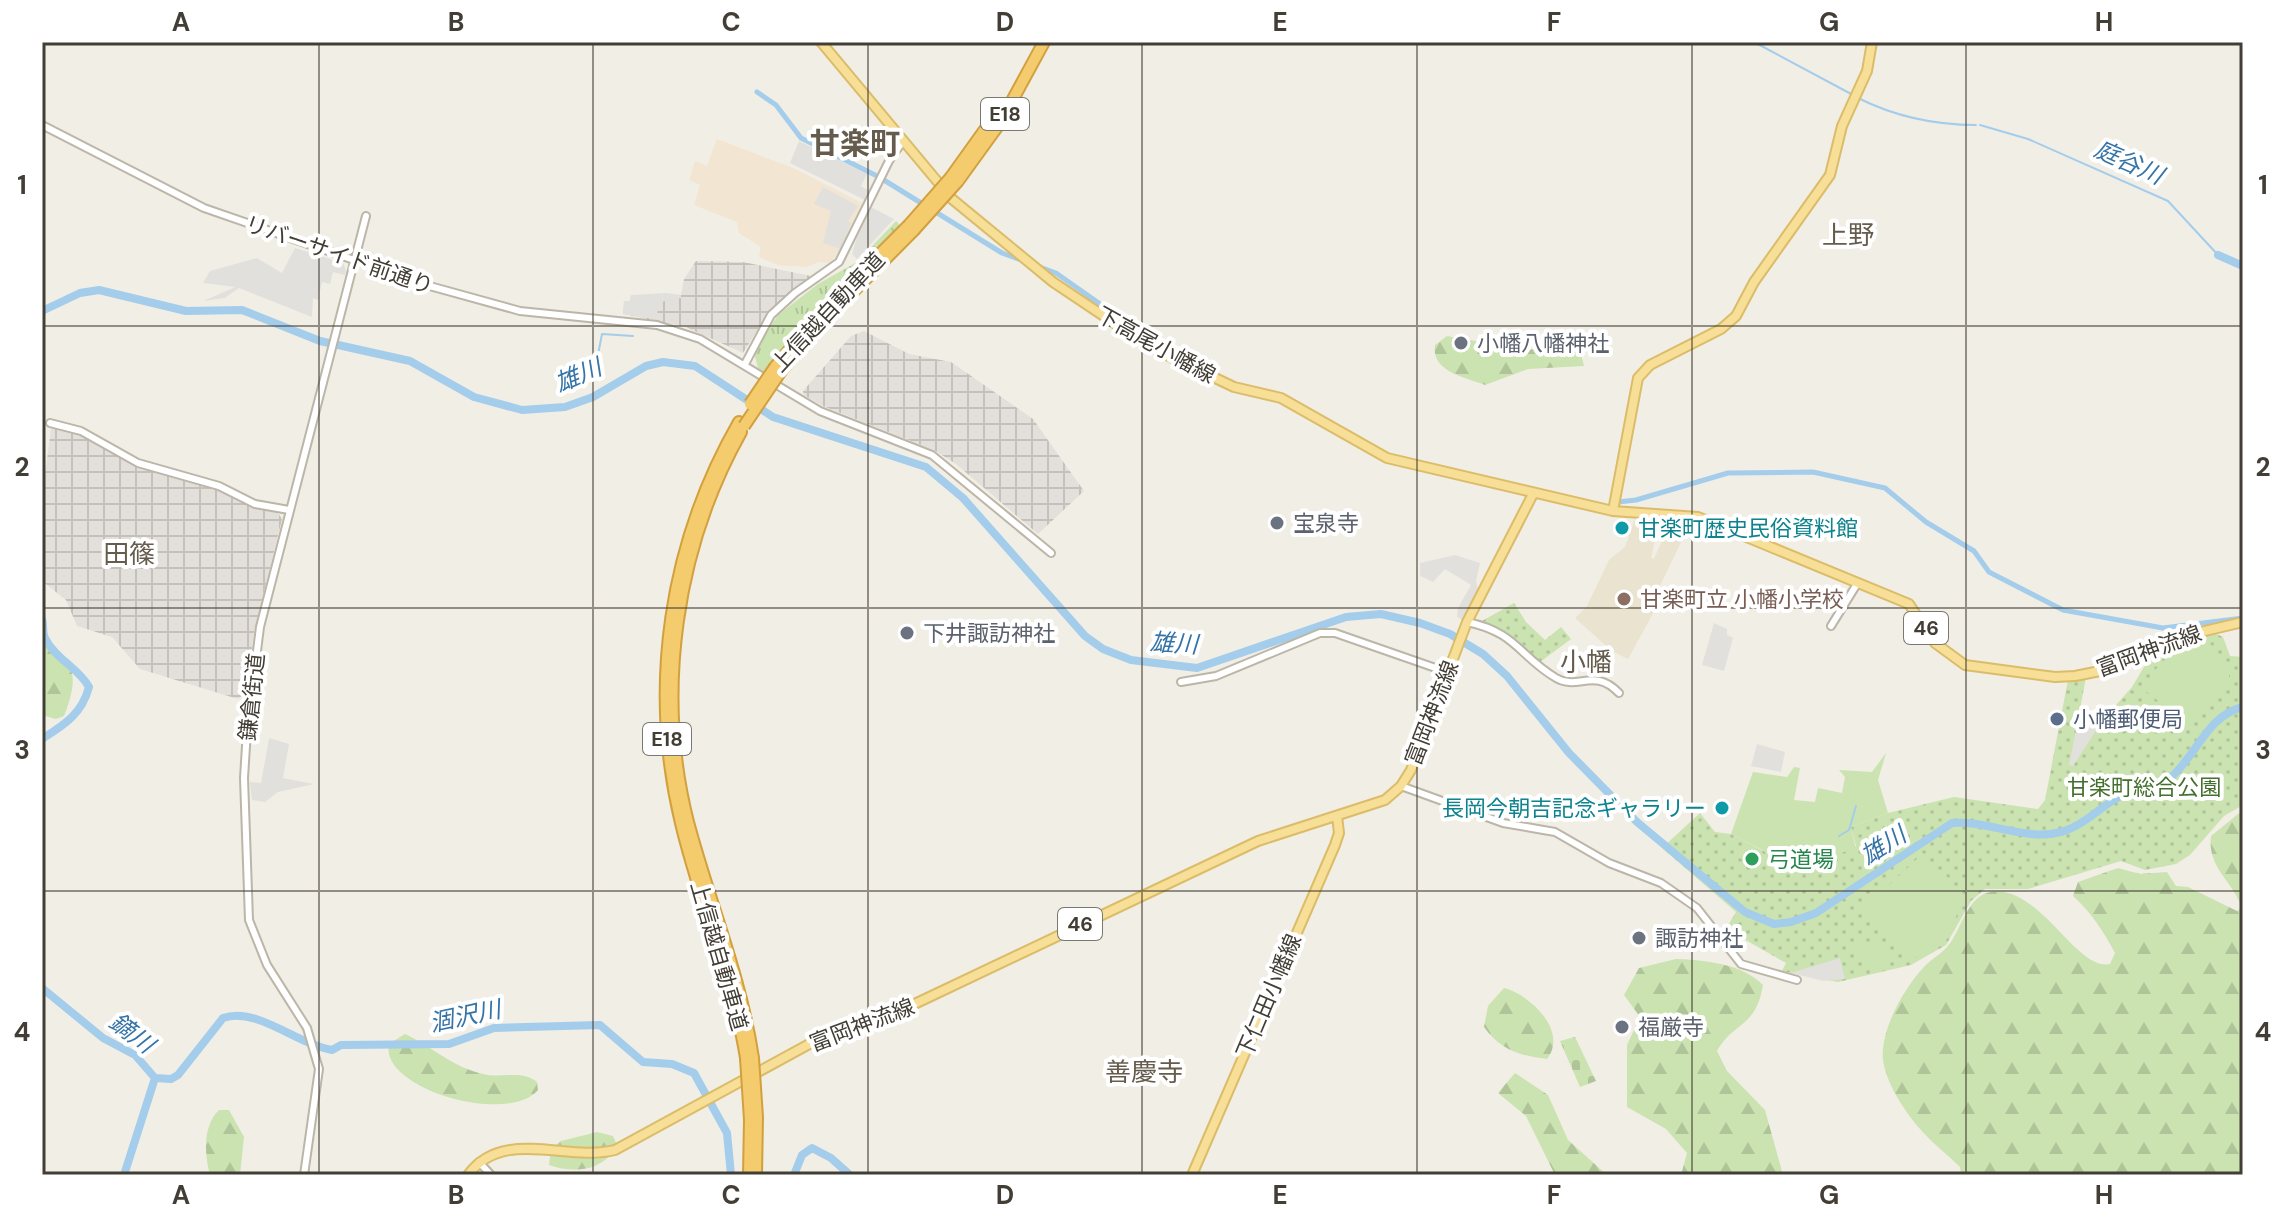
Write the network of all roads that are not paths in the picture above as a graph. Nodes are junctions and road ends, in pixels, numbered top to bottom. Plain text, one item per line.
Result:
1 (821, 42) edge
2 (1037, 42) edge
3 (1044, 42) edge
4 (1872, 42) edge
5 (42, 125) edge
6 (903, 141) junction
7 (954, 179) junction
8 (366, 216) dead end
9 (355, 261) junction
10 (745, 364) junction
11 (50, 423) dead end
12 (1533, 494) junction
13 (289, 510) junction
14 (1613, 511) junction
15 (1051, 553) dead end
16 (1857, 584) junction
17 (2243, 622) edge
18 (1466, 624) junction
19 (1831, 626) dead end
20 (1447, 672) junction
21 (1181, 682) dead end
22 (1619, 693) dead end
23 (1401, 786) junction
24 (1337, 816) junction
25 (1797, 980) dead end
26 (749, 1058) junction
27 (479, 1162) junction
28 (304, 1175) edge
29 (468, 1175) edge
30 (491, 1175) edge
31 (749, 1175) edge
32 (756, 1175) edge
33 (1192, 1175) edge

1 - 6 main road, 下高尾小幡線
2 - 7 highway, 上信越自動車道 / E18
3 - 7 highway, 上信越自動車道 / E18
4 - 14 main road
5 - 9 street, リバーサイド前通り
6 - 10 street
6 - 12 main road, 下高尾小幡線
7 - 26 highway, 上信越自動車道 / E18, bridge
8 - 9 street
9 - 10 street, リバーサイド前通り
9 - 13 street, 鎌倉街道
10 - 15 street, リバーサイド前通り
11 - 13 street
12 - 14 main road, 富岡神流線 / 46
12 - 18 main road, 富岡神流線
13 - 28 street, 鎌倉街道
14 - 16 main road, 富岡神流線 / 46
16 - 17 main road, 富岡神流線 / 46
16 - 19 street
18 - 20 main road, 富岡神流線
18 - 22 street
20 - 21 street
20 - 23 main road, 富岡神流線
23 - 24 main road, 富岡神流線 / 46
23 - 25 street
24 - 27 main road, 富岡神流線 / 46
24 - 33 main road, 下仁田小幡線
26 - 31 highway, 上信越自動車道 / E18, bridge
26 - 32 highway, 上信越自動車道 / E18, bridge
27 - 29 main road
27 - 30 street

